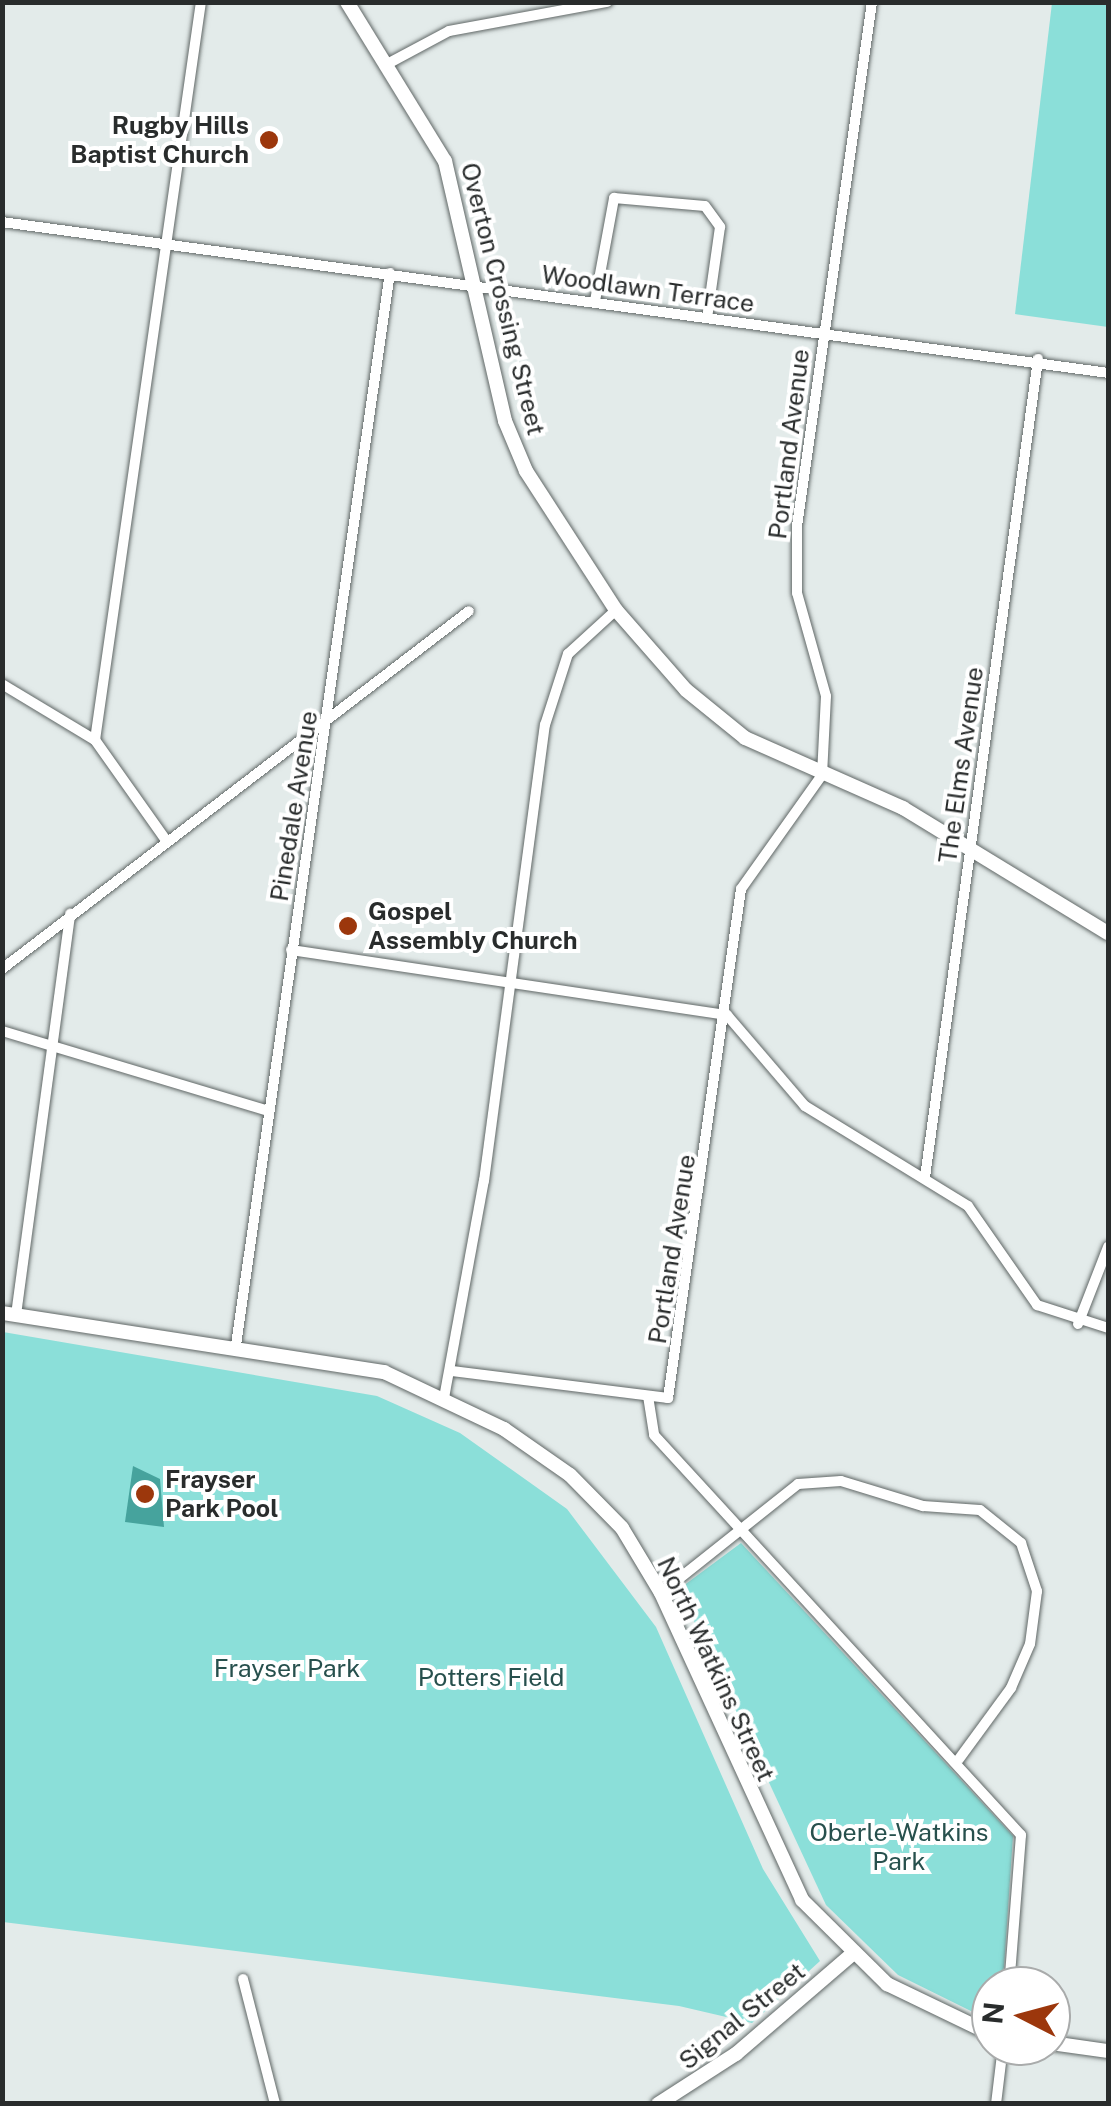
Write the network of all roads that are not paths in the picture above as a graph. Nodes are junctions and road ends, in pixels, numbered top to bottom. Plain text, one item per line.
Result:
1 (200, 2) edge
2 (348, 2) edge
3 (607, 2) edge
4 (872, 2) edge
5 (391, 62) junction
6 (2, 222) edge
7 (167, 247) junction
8 (390, 274) junction
9 (478, 285) junction
10 (594, 301) junction
11 (707, 318) junction
12 (823, 334) junction
13 (1038, 359) junction
14 (1108, 373) edge
15 (616, 610) junction
16 (468, 611) dead end
17 (2, 684) edge
18 (328, 718) junction
19 (96, 740) junction
20 (822, 775) junction
21 (165, 839) junction
22 (969, 850) junction
23 (70, 914) junction
24 (1108, 933) edge
25 (292, 950) junction
26 (2, 968) edge
27 (511, 984) junction
28 (727, 1016) junction
29 (2, 1031) edge
30 (52, 1048) junction
31 (269, 1111) junction
32 (925, 1177) junction
33 (1108, 1246) edge
34 (9, 1314) edge
35 (1078, 1324) junction
36 (1108, 1328) edge
37 (236, 1345) junction
38 (452, 1371) junction
39 (648, 1396) junction
40 (444, 1398) junction
41 (746, 1533) junction
42 (661, 1593) junction
43 (959, 1759) junction
44 (850, 1956) junction
45 (1011, 1966) edge
46 (243, 1979) dead end
47 (971, 2026) edge
48 (1071, 2046) edge
49 (1108, 2050) edge
50 (1001, 2066) edge
51 (275, 2104) edge
52 (658, 2104) edge
53 (996, 2104) edge

1 - 7 street
2 - 5 main road, Overton Crossing Street
3 - 5 street
4 - 12 street, Portland Avenue
5 - 9 main road, Overton Crossing Street
6 - 7 street, Woodlawn Terrace
7 - 8 street, Woodlawn Terrace
7 - 19 street
8 - 9 street, Woodlawn Terrace
8 - 18 street, Pinedale Avenue
9 - 10 street, Woodlawn Terrace
9 - 15 main road, Overton Crossing Street
10 - 11 street, Woodlawn Terrace
10 - 11 street
11 - 12 street, Woodlawn Terrace
12 - 13 street, Woodlawn Terrace
12 - 20 street, Portland Avenue
13 - 14 street, Woodlawn Terrace
13 - 22 street, The Elms Avenue
15 - 20 main road, Overton Crossing Street
15 - 27 street
16 - 18 street
17 - 19 street
18 - 21 street
18 - 25 street, Pinedale Avenue
19 - 21 street
20 - 22 main road, Overton Crossing Street
20 - 28 street, Portland Avenue
21 - 23 street
22 - 24 main road, Overton Crossing Street
22 - 32 street, The Elms Avenue
23 - 26 street
23 - 30 street
25 - 27 street
25 - 31 street, Pinedale Avenue
27 - 28 street
27 - 38 street
28 - 32 street
28 - 39 street, Portland Avenue
29 - 30 street
30 - 31 street
30 - 34 street
31 - 37 street, Pinedale Avenue
32 - 35 street
33 - 35 street
34 - 37 main road, North Watkins Street
35 - 36 street
37 - 40 main road, North Watkins Street
38 - 39 street
38 - 40 street
39 - 41 street
40 - 42 main road, North Watkins Street
41 - 42 street
41 - 43 street
41 - 43 street
42 - 44 main road, North Watkins Street
43 - 45 street
44 - 47 main road, North Watkins Street
44 - 52 main road, Signal Street
46 - 51 street
48 - 49 main road
50 - 53 street

